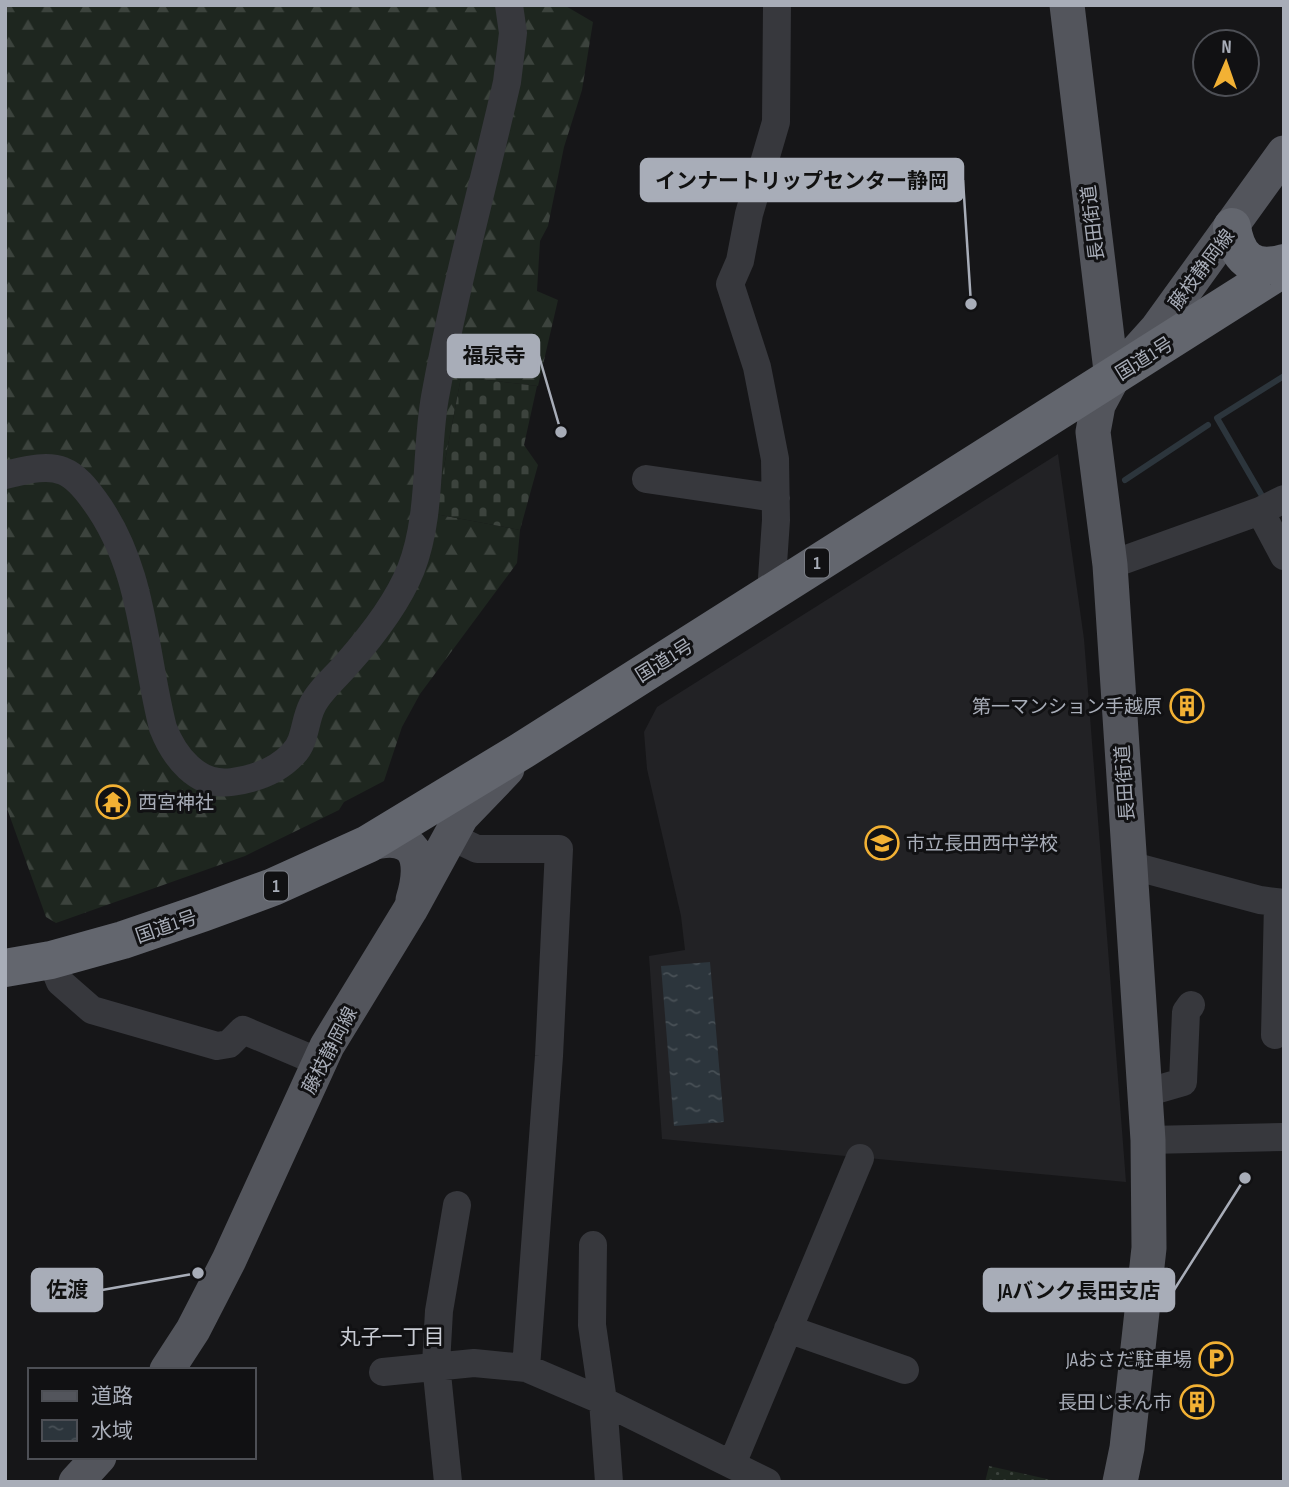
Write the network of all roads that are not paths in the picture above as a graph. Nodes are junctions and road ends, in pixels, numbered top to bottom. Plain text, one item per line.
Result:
1 (509, 5) edge
2 (777, 5) edge
3 (1067, 5) edge
4 (1284, 153) edge
5 (1233, 227) junction
6 (1284, 266) edge
7 (1112, 379) junction
8 (5, 475) edge
9 (646, 478) dead end
10 (776, 498) junction
11 (1272, 505) edge
12 (1284, 556) edge
13 (1110, 565) junction
14 (771, 593) junction
15 (523, 750) junction
16 (450, 836) junction
17 (368, 844) junction
18 (1129, 865) junction
19 (1281, 903) edge
20 (411, 911) junction
21 (51, 960) junction
22 (5, 968) edge
23 (1191, 1004) dead end
24 (1275, 1035) dead end
25 (319, 1062) junction
26 (1145, 1093) junction
27 (1284, 1137) edge
28 (1148, 1140) junction
29 (860, 1158) dead end
30 (457, 1205) dead end
31 (593, 1245) dead end
32 (788, 1329) junction
33 (436, 1364) junction
34 (168, 1368) edge
35 (526, 1368) junction
36 (905, 1370) dead end
37 (383, 1372) dead end
38 (603, 1401) junction
39 (97, 1459) edge
40 (746, 1475) edge
41 (76, 1482) edge
42 (448, 1482) edge
43 (609, 1482) edge
44 (1121, 1482) edge

1 - 8 street
2 - 10 street
3 - 7 main road, 長田街道
4 - 5 main road, 藤枝静岡線
5 - 6 highway
5 - 7 main road, 藤枝静岡線
6 - 7 highway, 国道1号 / 1
7 - 13 main road, 長田街道
7 - 14 highway, 国道1号 / 1
9 - 10 street
10 - 14 street
11 - 12 street
11 - 13 street
13 - 18 main road, 長田街道
14 - 15 highway, 国道1号 / 1
15 - 16 main road, 藤枝静岡線
15 - 17 highway, 国道1号 / 1
16 - 20 main road, 藤枝静岡線
16 - 35 street
17 - 20 main road
17 - 21 highway, 国道1号 / 1
18 - 19 street
18 - 26 main road, 長田街道
19 - 24 street
20 - 25 main road, 藤枝静岡線
21 - 22 highway, 国道1号 / 1
21 - 25 street
23 - 26 street
25 - 34 main road, 藤枝静岡線
26 - 28 main road, 長田街道
27 - 28 street
28 - 44 main road, 長田街道
29 - 32 street
30 - 33 street
31 - 38 street
32 - 36 street
32 - 40 street
33 - 35 street
33 - 37 street
33 - 42 street
35 - 38 street
38 - 40 street
38 - 43 street
39 - 41 main road

